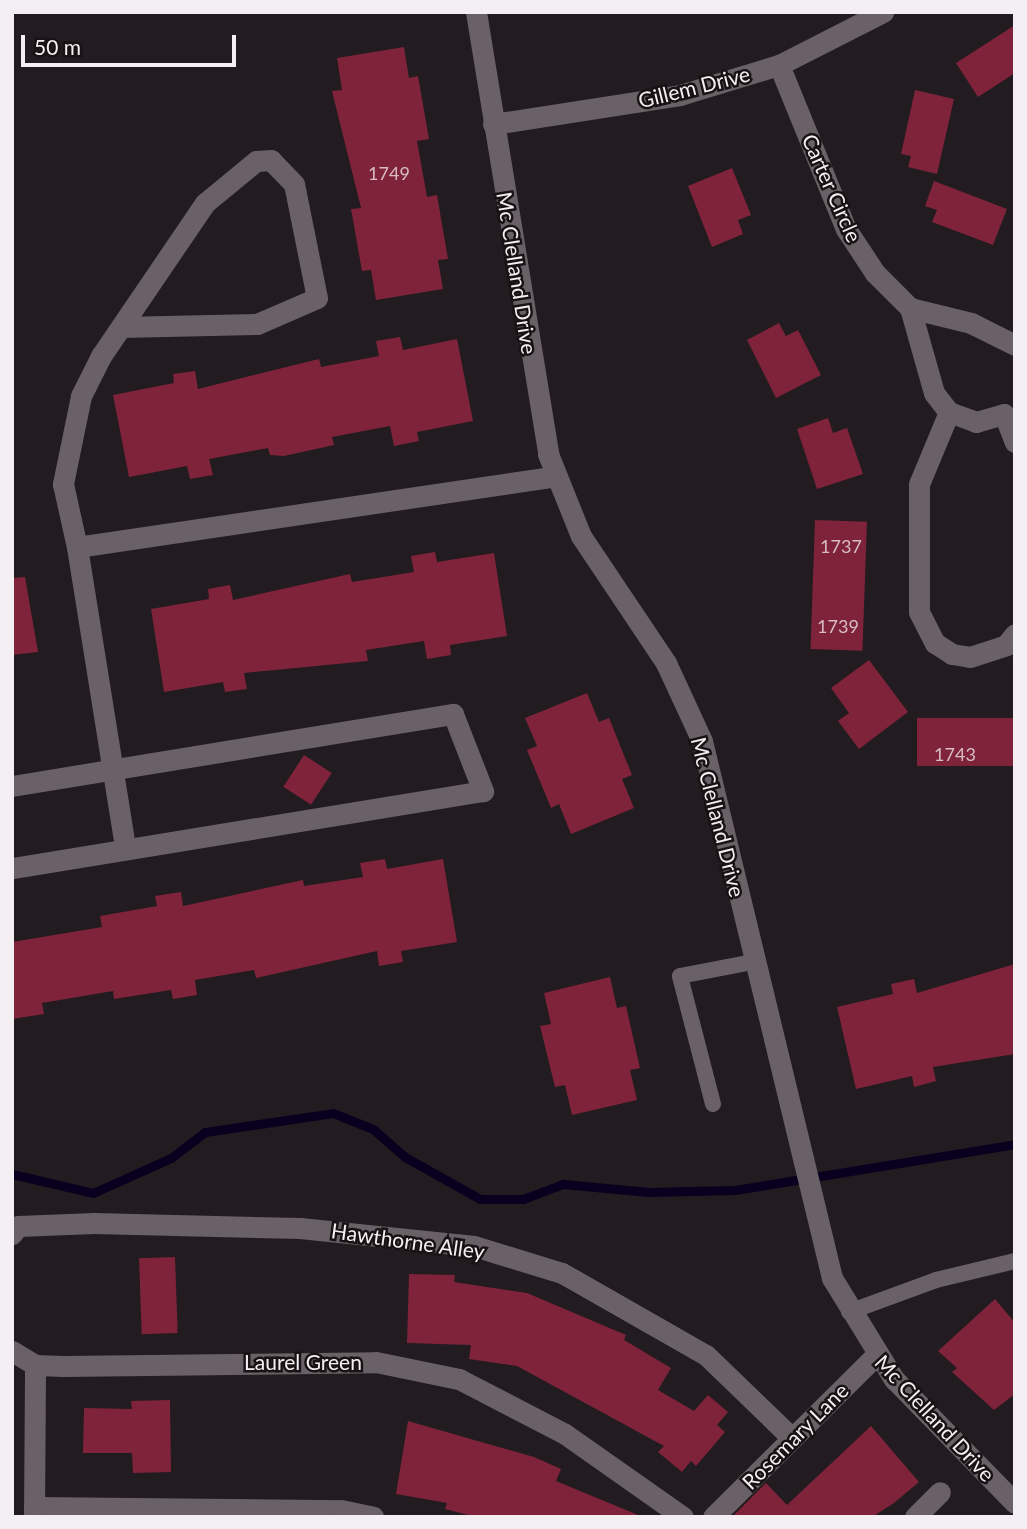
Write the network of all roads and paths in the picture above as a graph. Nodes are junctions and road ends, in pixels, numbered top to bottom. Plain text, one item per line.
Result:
1 (476, 12) edge
2 (883, 12) edge
3 (779, 65) junction
4 (493, 124) junction
5 (910, 307) junction
6 (121, 327) junction
7 (1015, 345) edge
8 (949, 412) junction
9 (1010, 413) edge
10 (1015, 442) edge
11 (557, 476) junction
12 (77, 547) junction
13 (1015, 635) edge
14 (113, 768) junction
15 (12, 786) edge
16 (125, 847) junction
17 (12, 868) edge
18 (754, 962) junction
19 (713, 1104) dead end
20 (12, 1234) edge
21 (1015, 1261) edge
22 (849, 1312) junction
23 (12, 1351) edge
24 (876, 1355) junction
25 (35, 1365) junction
26 (792, 1438) junction
27 (940, 1492) dead end
28 (1015, 1503) edge
29 (34, 1512) edge
30 (373, 1517) edge
31 (682, 1517) edge
32 (713, 1517) edge
33 (915, 1517) edge

1 - 4 street, Mc Clelland Drive
2 - 3 street, Gillem Drive
3 - 4 street, Gillem Drive
3 - 5 street, Carter Circle
4 - 11 street, Mc Clelland Drive
5 - 7 street
5 - 8 street
6 - 6 street
6 - 12 street
8 - 9 street
8 - 13 street
9 - 10 street
11 - 12 street
11 - 18 street, Mc Clelland Drive
12 - 14 street
14 - 15 street
14 - 16 street
14 - 16 street
16 - 17 street
18 - 19 lane
18 - 22 street, Mc Clelland Drive
20 - 26 street, Hawthorne Alley
21 - 22 lane
22 - 24 street, Mc Clelland Drive
23 - 25 street
24 - 26 street, Rosemary Lane
24 - 28 street, Mc Clelland Drive
25 - 29 street
25 - 31 street, Laurel Green
26 - 32 street, Rosemary Lane
27 - 33 street
29 - 30 street

